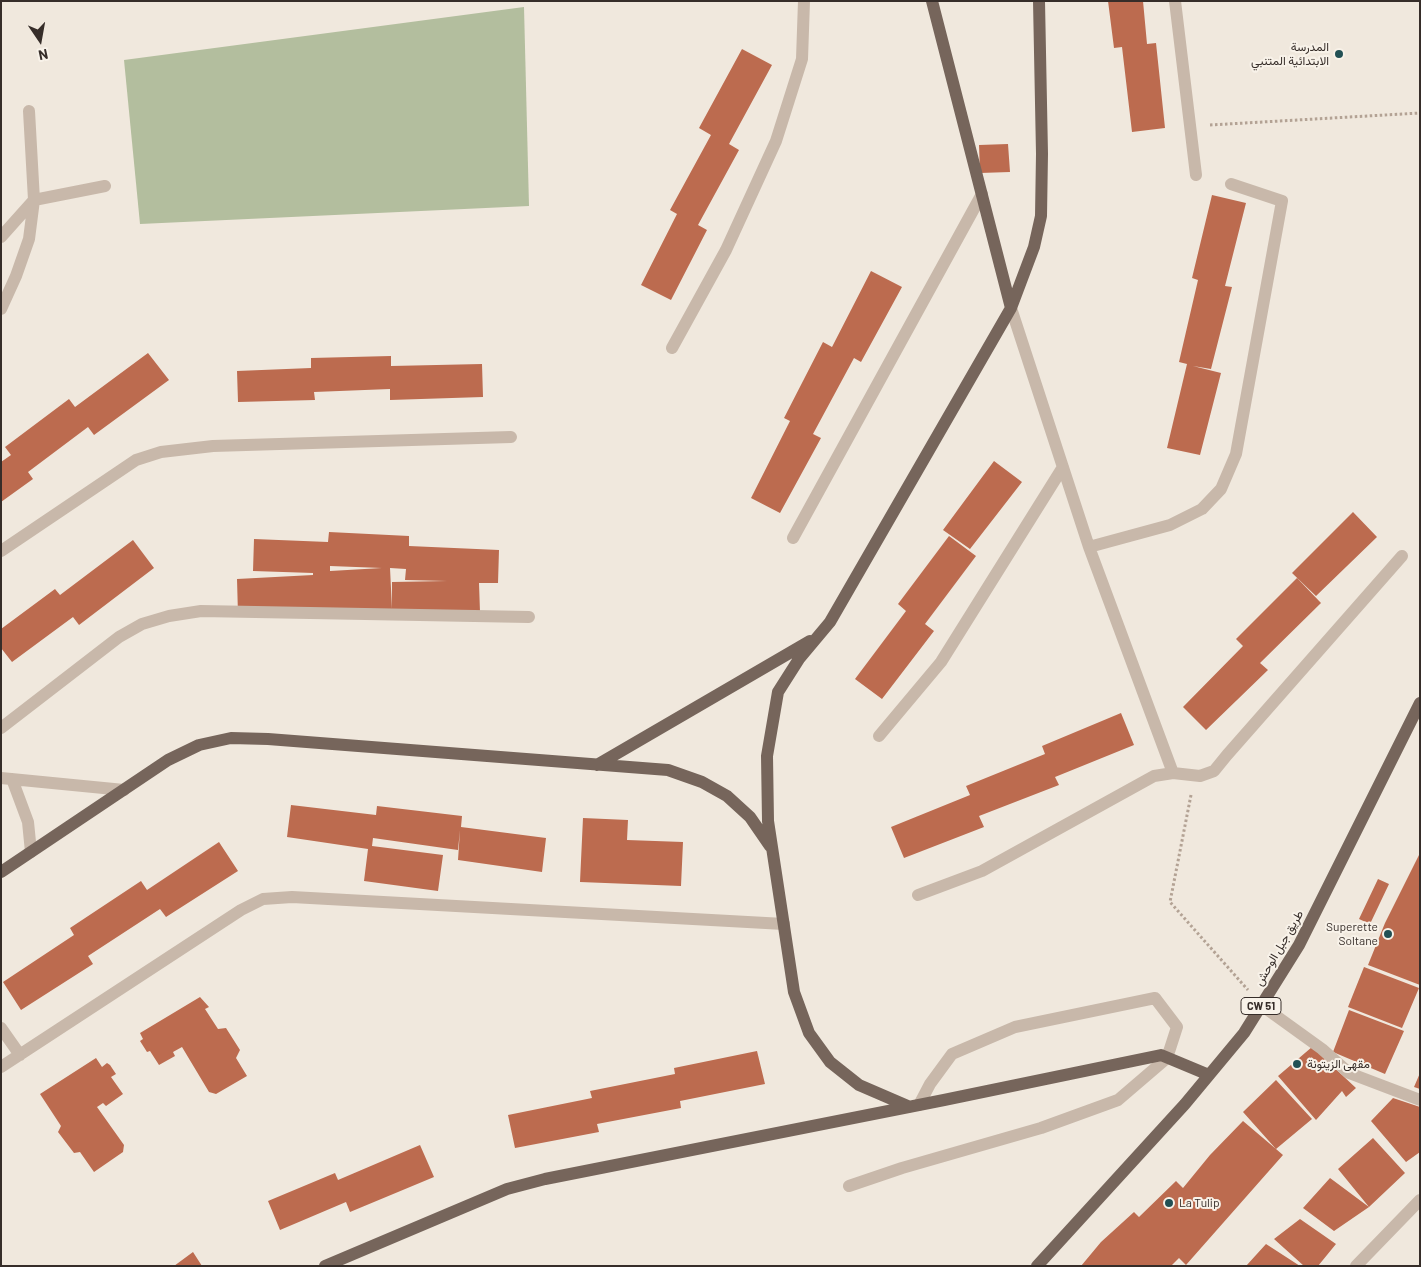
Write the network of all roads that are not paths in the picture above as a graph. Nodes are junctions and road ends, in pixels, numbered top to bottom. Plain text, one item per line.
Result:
1 (804, 1) edge
2 (932, 1) edge
3 (1040, 1) edge
4 (1175, 1) edge
5 (29, 111) dead end
6 (1196, 175) dead end
7 (1231, 184) dead end
8 (106, 186) dead end
9 (982, 194) junction
10 (34, 200) junction
11 (1, 237) edge
12 (1011, 308) junction
13 (1, 309) edge
14 (672, 348) dead end
15 (511, 438) dead end
16 (1063, 467) junction
17 (793, 538) dead end
18 (1089, 547) junction
19 (1, 551) edge
20 (1402, 556) dead end
21 (529, 617) dead end
22 (818, 636) junction
23 (1420, 703) edge
24 (1, 728) edge
25 (879, 736) dead end
26 (597, 765) junction
27 (1172, 773) junction
28 (7, 778) edge
29 (124, 790) junction
30 (772, 848) junction
31 (31, 852) junction
32 (1, 872) edge
33 (918, 895) dead end
34 (784, 924) junction
35 (1261, 1005) junction
36 (1, 1028) edge
37 (20, 1055) junction
38 (1167, 1058) junction
39 (1, 1067) edge
40 (1209, 1075) junction
41 (1420, 1100) edge
42 (915, 1106) junction
43 (849, 1186) dead end
44 (1419, 1202) edge
45 (325, 1266) edge
46 (1037, 1266) edge
47 (1356, 1266) edge

1 - 14 street
2 - 9 main road
3 - 12 main road
4 - 6 street
5 - 10 street
7 - 18 street
8 - 10 street
9 - 12 main road
9 - 17 street
10 - 11 street
10 - 13 street
12 - 16 street
12 - 22 main road
15 - 19 street
16 - 18 street
16 - 25 street
18 - 27 street
20 - 27 street
21 - 24 street
22 - 26 main road
22 - 30 main road
23 - 35 main road, طريق جبل الوحش / CW 51
26 - 29 main road
26 - 30 main road
27 - 33 street
28 - 29 street
28 - 31 street
29 - 31 main road
30 - 34 main road
31 - 32 main road
34 - 37 street
34 - 42 main road
35 - 40 main road, طريق جبل الوحش / CW 51
35 - 41 street
36 - 37 street
37 - 39 street
38 - 40 main road
38 - 42 main road
38 - 42 street
38 - 43 street
40 - 46 main road, طريق جبل الوحش / CW 51
42 - 45 main road
44 - 47 street

